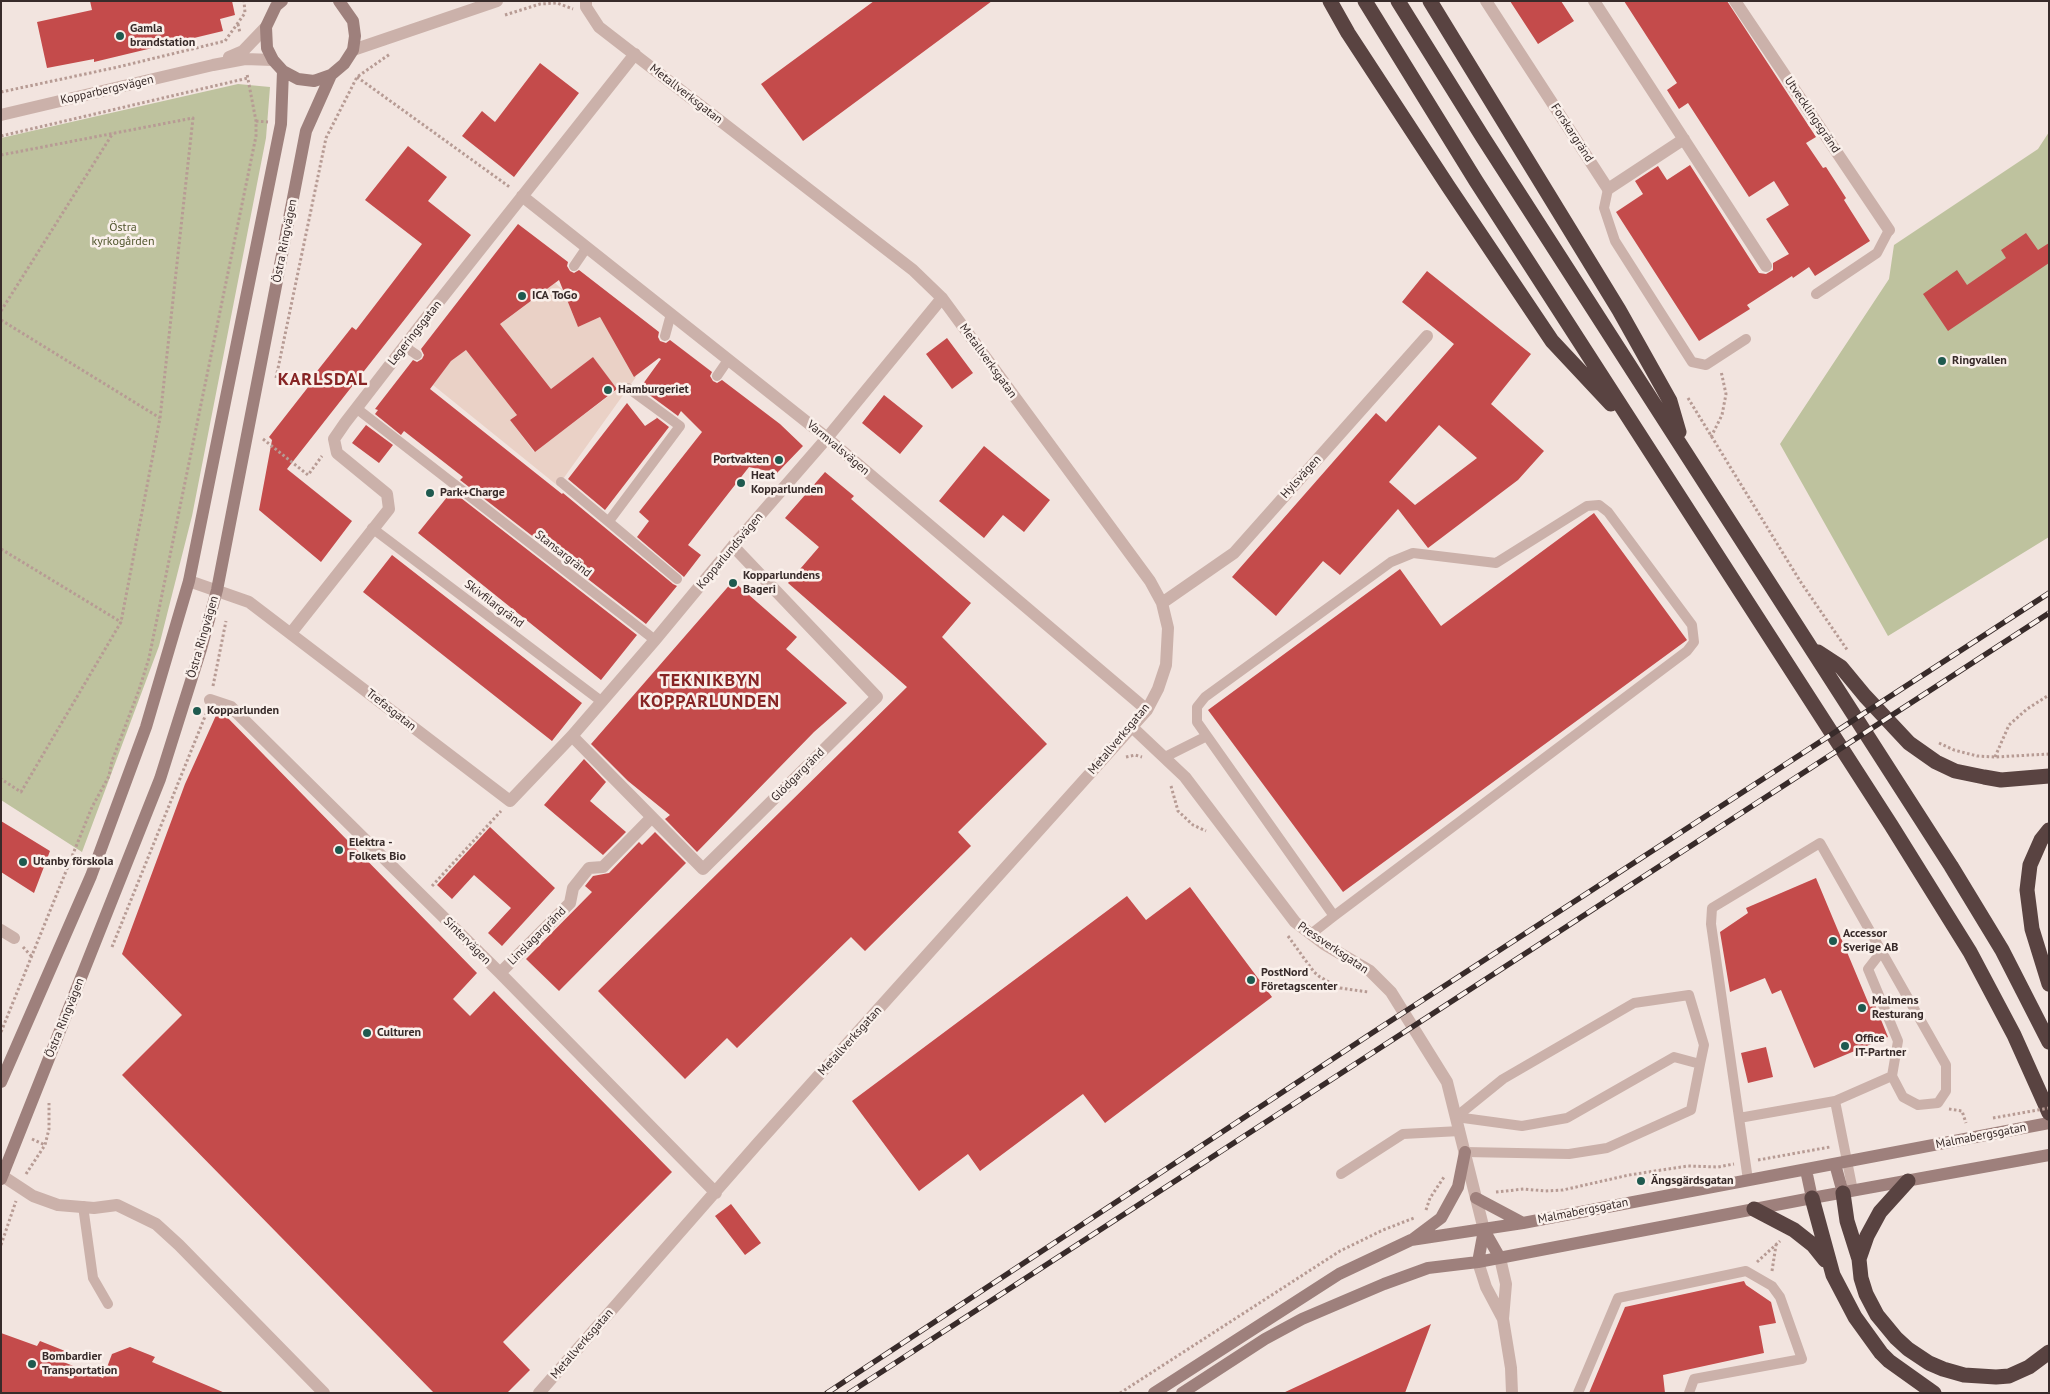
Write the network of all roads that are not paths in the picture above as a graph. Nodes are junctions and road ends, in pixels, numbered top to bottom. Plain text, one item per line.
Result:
1 (497, 1) edge
2 (586, 1) edge
3 (1330, 1) edge
4 (1365, 1) edge
5 (1398, 1) edge
6 (1430, 1) edge
7 (1486, 1) edge
8 (1594, 1) edge
9 (1735, 1) edge
10 (341, 2) edge
11 (278, 3) edge
12 (266, 26) junction
13 (353, 50) junction
14 (635, 54) junction
15 (244, 55) junction
16 (273, 60) junction
17 (283, 71) junction
18 (331, 75) junction
19 (1, 115) edge
20 (1684, 139) junction
21 (1608, 189) junction
22 (522, 196) junction
23 (1889, 230) joint
24 (587, 247) junction
25 (574, 266) dead end
26 (1766, 266) dead end
27 (1816, 294) dead end
28 (942, 298) junction
29 (671, 314) junction
30 (665, 336) dead end
31 (1427, 336) dead end
32 (1746, 339) dead end
33 (404, 346) junction
34 (416, 355) dead end
35 (728, 360) junction
36 (717, 376) dead end
37 (628, 388) dead end
38 (356, 408) junction
39 (827, 438) junction
40 (1647, 447) junction
41 (1685, 450) junction
42 (561, 482) dead end
43 (609, 521) junction
44 (372, 528) junction
45 (733, 546) junction
46 (677, 579) dead end
47 (189, 580) junction
48 (217, 590) junction
49 (1162, 603) junction
50 (291, 633) junction
51 (655, 640) junction
52 (1813, 648) junction
53 (210, 700) dead end
54 (601, 701) junction
55 (1147, 710) junction
56 (1132, 727) junction
57 (573, 735) junction
58 (1207, 736) junction
59 (1165, 757) junction
60 (2049, 776) edge
61 (652, 817) junction
62 (2049, 830) edge
63 (1334, 916) junction
64 (1, 930) edge
65 (1310, 934) junction
66 (14, 938) dead end
67 (1882, 951) junction
68 (500, 973) junction
69 (2049, 984) edge
70 (2049, 1042) edge
71 (1700, 1064) junction
72 (1892, 1076) junction
73 (1, 1082) edge
74 (1835, 1101) junction
75 (2049, 1113) edge
76 (1456, 1117) junction
77 (1738, 1118) junction
78 (2049, 1123) edge
79 (1460, 1131) junction
80 (1465, 1152) junction
81 (2049, 1155) edge
82 (1841, 1163) junction
83 (1806, 1170) junction
84 (1341, 1174) dead end
85 (2, 1176) edge
86 (1748, 1180) junction
87 (1908, 1181) junction
88 (1848, 1192) junction
89 (716, 1193) junction
90 (1476, 1198) junction
91 (1812, 1198) junction
92 (83, 1206) junction
93 (1754, 1209) junction
94 (1523, 1223) junction
95 (1484, 1230) junction
96 (1411, 1240) junction
97 (1500, 1258) junction
98 (1859, 1259) junction
99 (1478, 1262) junction
100 (1829, 1264) junction
101 (108, 1304) dead end
102 (1503, 1319) junction
103 (2049, 1352) edge
104 (324, 1393) edge
105 (539, 1393) edge
106 (1154, 1393) edge
107 (1182, 1393) edge
108 (1512, 1393) edge
109 (1578, 1393) edge
110 (1689, 1393) edge
111 (1934, 1393) edge

1 - 13 street
2 - 14 street, Metallverksgatan
3 - 40 highway
4 - 40 highway
5 - 41 highway
6 - 41 highway
7 - 21 street, Forskargränd
8 - 20 street
9 - 23 street, Utvecklingsgränd
10 - 13 main road
11 - 12 main road
12 - 15 street, Kopparbergsvägen
12 - 16 main road
13 - 18 main road
14 - 22 street, Legeringsgatan
14 - 28 street, Metallverksgatan
15 - 16 street, Kopparbergsvägen
15 - 19 street, Kopparbergsvägen
16 - 17 main road
17 - 18 main road
17 - 47 main road
18 - 48 main road, Östra Ringvägen
20 - 21 street
20 - 26 street
21 - 32 lane
22 - 24 street, Varmvalsvägen
22 - 33 street, Legeringsgatan
23 - 27 lane
24 - 25 lane
24 - 29 street, Varmvalsvägen
28 - 39 street, Kopparlundsvägen
28 - 49 street, Metallverksgatan
29 - 30 lane
29 - 35 street, Varmvalsvägen
31 - 49 street, Hylsvägen
33 - 34 lane
33 - 38 street, Legeringsgatan
35 - 36 lane
35 - 39 street, Varmvalsvägen
37 - 43 lane
38 - 44 street, Legeringsgatan
38 - 51 lane, Stansargränd
39 - 45 street, Kopparlundsvägen
39 - 55 street, Varmvalsvägen
40 - 75 highway
41 - 52 highway
42 - 43 lane
43 - 46 lane
44 - 50 street
44 - 54 lane, Skivfilargränd
45 - 51 street, Kopparlundsvägen
45 - 61 street, Glödgargränd
47 - 48 street, Trefasgatan
47 - 73 main road
48 - 50 street, Trefasgatan
48 - 85 main road, Östra Ringvägen
49 - 55 street, Metallverksgatan
50 - 57 street, Trefasgatan
51 - 54 street, Kopparlundsvägen
52 - 60 highway
52 - 70 highway
53 - 68 street, Sintervägen
54 - 57 street, Kopparlundsvägen
55 - 56 street, Metallverksgatan
56 - 59 street, Pressverksgatan
56 - 89 street, Metallverksgatan
57 - 61 street, Glödgargränd
58 - 59 lane
58 - 63 lane
58 - 63 lane
59 - 65 street, Pressverksgatan
61 - 68 street, Linslagargränd
62 - 69 highway
63 - 65 lane
64 - 66 street
65 - 76 street, Pressverksgatan
67 - 72 lane
67 - 72 lane
67 - 77 lane
68 - 89 street, Sintervägen
71 - 76 lane
71 - 76 lane
71 - 80 lane
72 - 74 lane
74 - 77 lane
74 - 82 lane
76 - 79 street, Pressverksgatan
77 - 86 lane
78 - 82 main road, Malmabergsgatan
79 - 80 street, Pressverksgatan
79 - 84 lane
80 - 90 street, Pressverksgatan
80 - 96 main road
81 - 87 main road
82 - 83 main road, Malmabergsgatan
82 - 88 main road
83 - 86 main road, Malmabergsgatan
83 - 91 main road
85 - 92 street
86 - 94 main road, Malmabergsgatan
87 - 88 main road
87 - 98 highway
88 - 91 main road
88 - 98 highway
89 - 105 street, Metallverksgatan
90 - 94 main road
90 - 95 street, Pressverksgatan
91 - 93 main road
91 - 100 highway
92 - 101 lane
92 - 104 street
93 - 97 main road
93 - 100 highway
94 - 95 main road, Malmabergsgatan
95 - 96 main road, Malmabergsgatan
95 - 97 main road
95 - 99 main road
96 - 106 main road, Malmabergsgatan
97 - 99 main road
97 - 102 street
98 - 103 highway
99 - 102 street
99 - 107 main road
100 - 111 highway
102 - 108 street
109 - 110 lane

